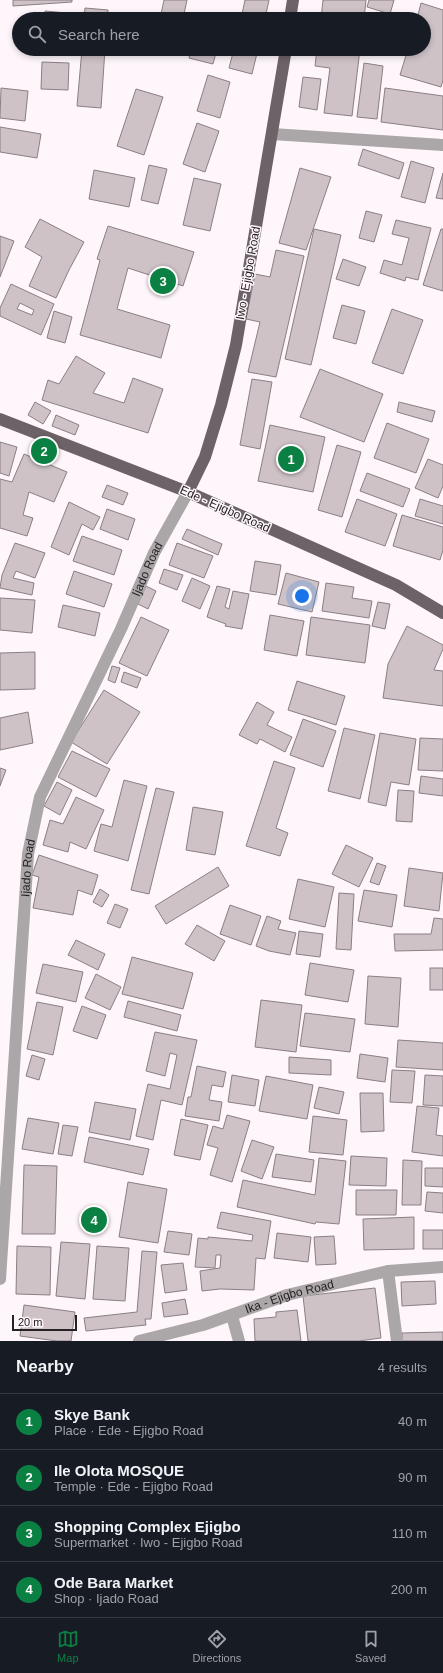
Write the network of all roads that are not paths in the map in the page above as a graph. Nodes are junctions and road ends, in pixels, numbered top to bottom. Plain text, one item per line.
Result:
1 (293, 0) edge
2 (291, 12) edge
3 (285, 56) edge
4 (272, 134) junction
5 (443, 145) edge
6 (0, 419) edge
7 (188, 492) junction
8 (443, 613) edge
9 (443, 1267) edge
10 (388, 1271) junction
11 (0, 1279) edge
12 (232, 1316) junction
13 (139, 1341) edge
14 (239, 1341) edge
15 (397, 1341) edge

1 - 2 main road
3 - 4 main road, Iwo - Ejigbo Road
4 - 5 street
4 - 7 main road, Iwo - Ejigbo Road
6 - 7 main road, Ede - Ejigbo Road
7 - 8 main road, Ede - Ejigbo Road
7 - 11 street, Ijado Road
9 - 10 street, Ika - Ejigbo Road
10 - 12 street, Ika - Ejigbo Road
10 - 15 street
12 - 13 street, Ika - Ejigbo Road
12 - 14 street

